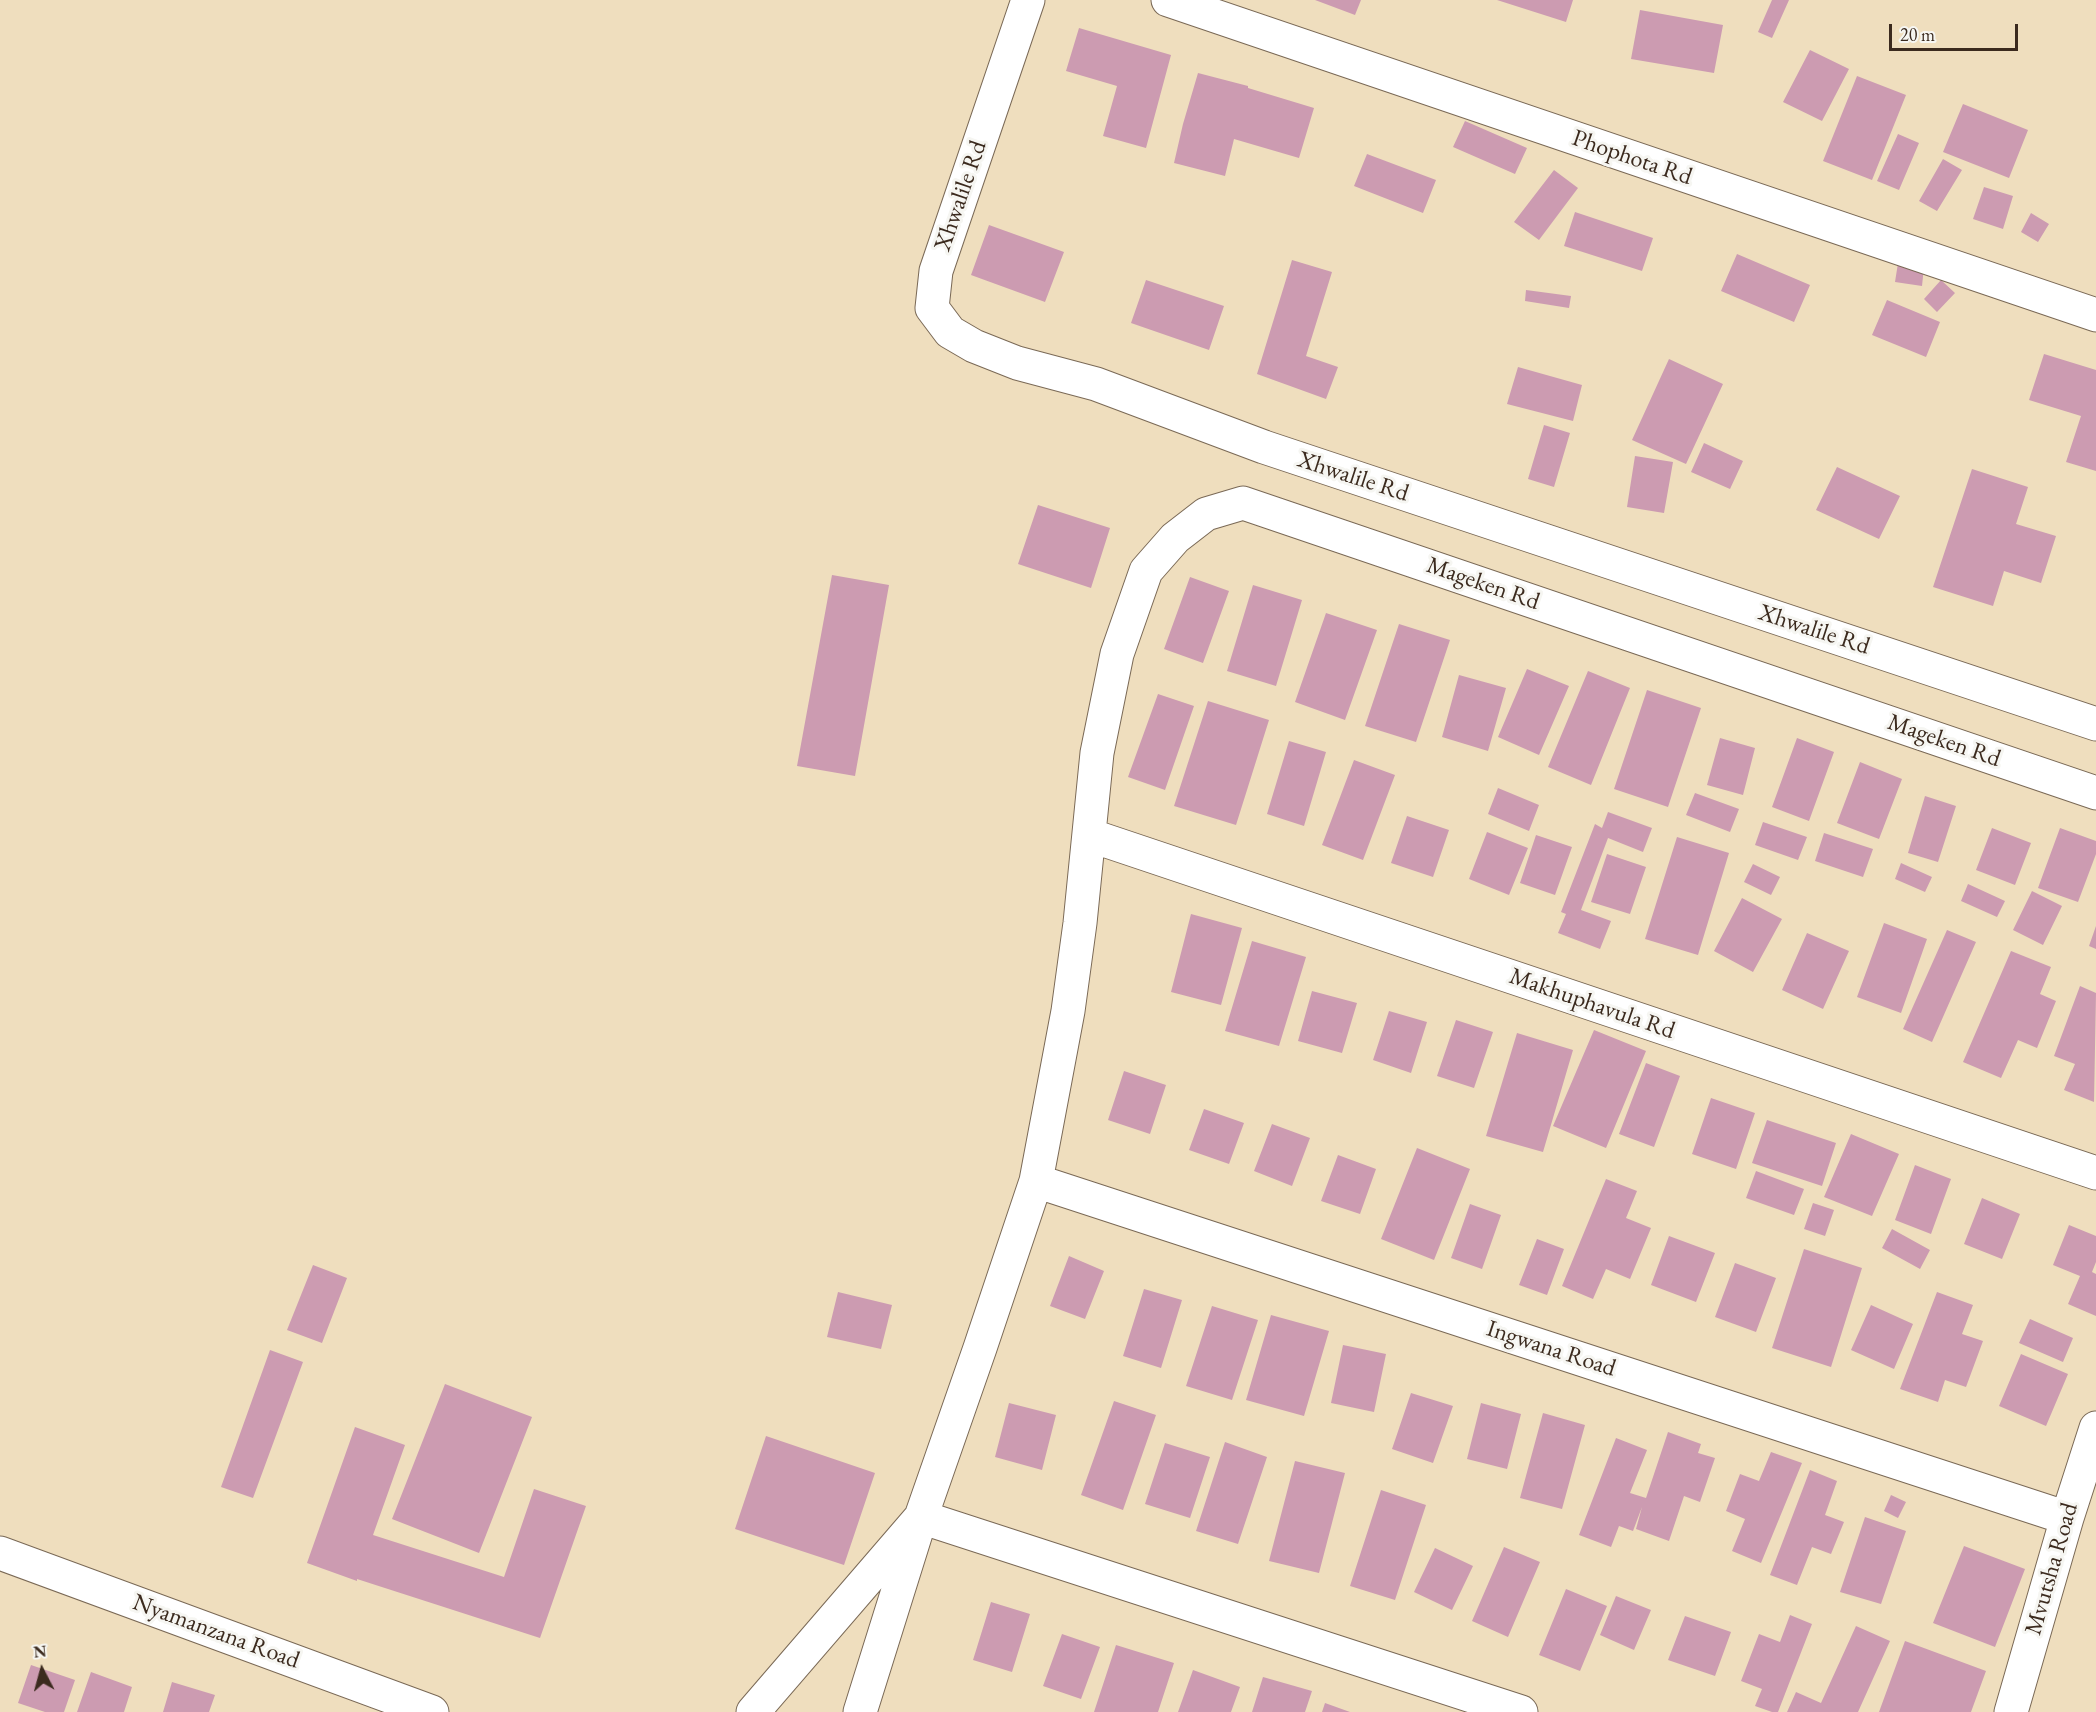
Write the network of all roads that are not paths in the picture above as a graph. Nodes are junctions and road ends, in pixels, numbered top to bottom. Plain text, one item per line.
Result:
1 (1028, 0) edge
2 (1168, 0) edge
3 (2096, 315) edge
4 (2096, 724) edge
5 (2096, 793) edge
6 (1089, 835) junction
7 (2096, 1173) edge
8 (1036, 1181) junction
9 (2096, 1428) edge
10 (921, 1517) junction
11 (2067, 1518) junction
12 (0, 1553) edge
13 (432, 1712) edge
14 (753, 1712) edge
15 (860, 1712) edge
16 (1521, 1712) edge
17 (2012, 1712) edge

1 - 4 street, Xhwalile Rd
2 - 3 street, Phophota Rd
5 - 6 street, Mageken Rd
6 - 7 street, Makhuphavula Rd
6 - 8 street, Mageken Rd
8 - 10 street, Mageken Rd
8 - 11 street, Ingwana Road
9 - 11 street, Mvutsha Road
10 - 14 street
10 - 15 street, Mageken Rd
10 - 16 street
11 - 17 street, Mvutsha Road
12 - 13 street, Nyamanzana Road

